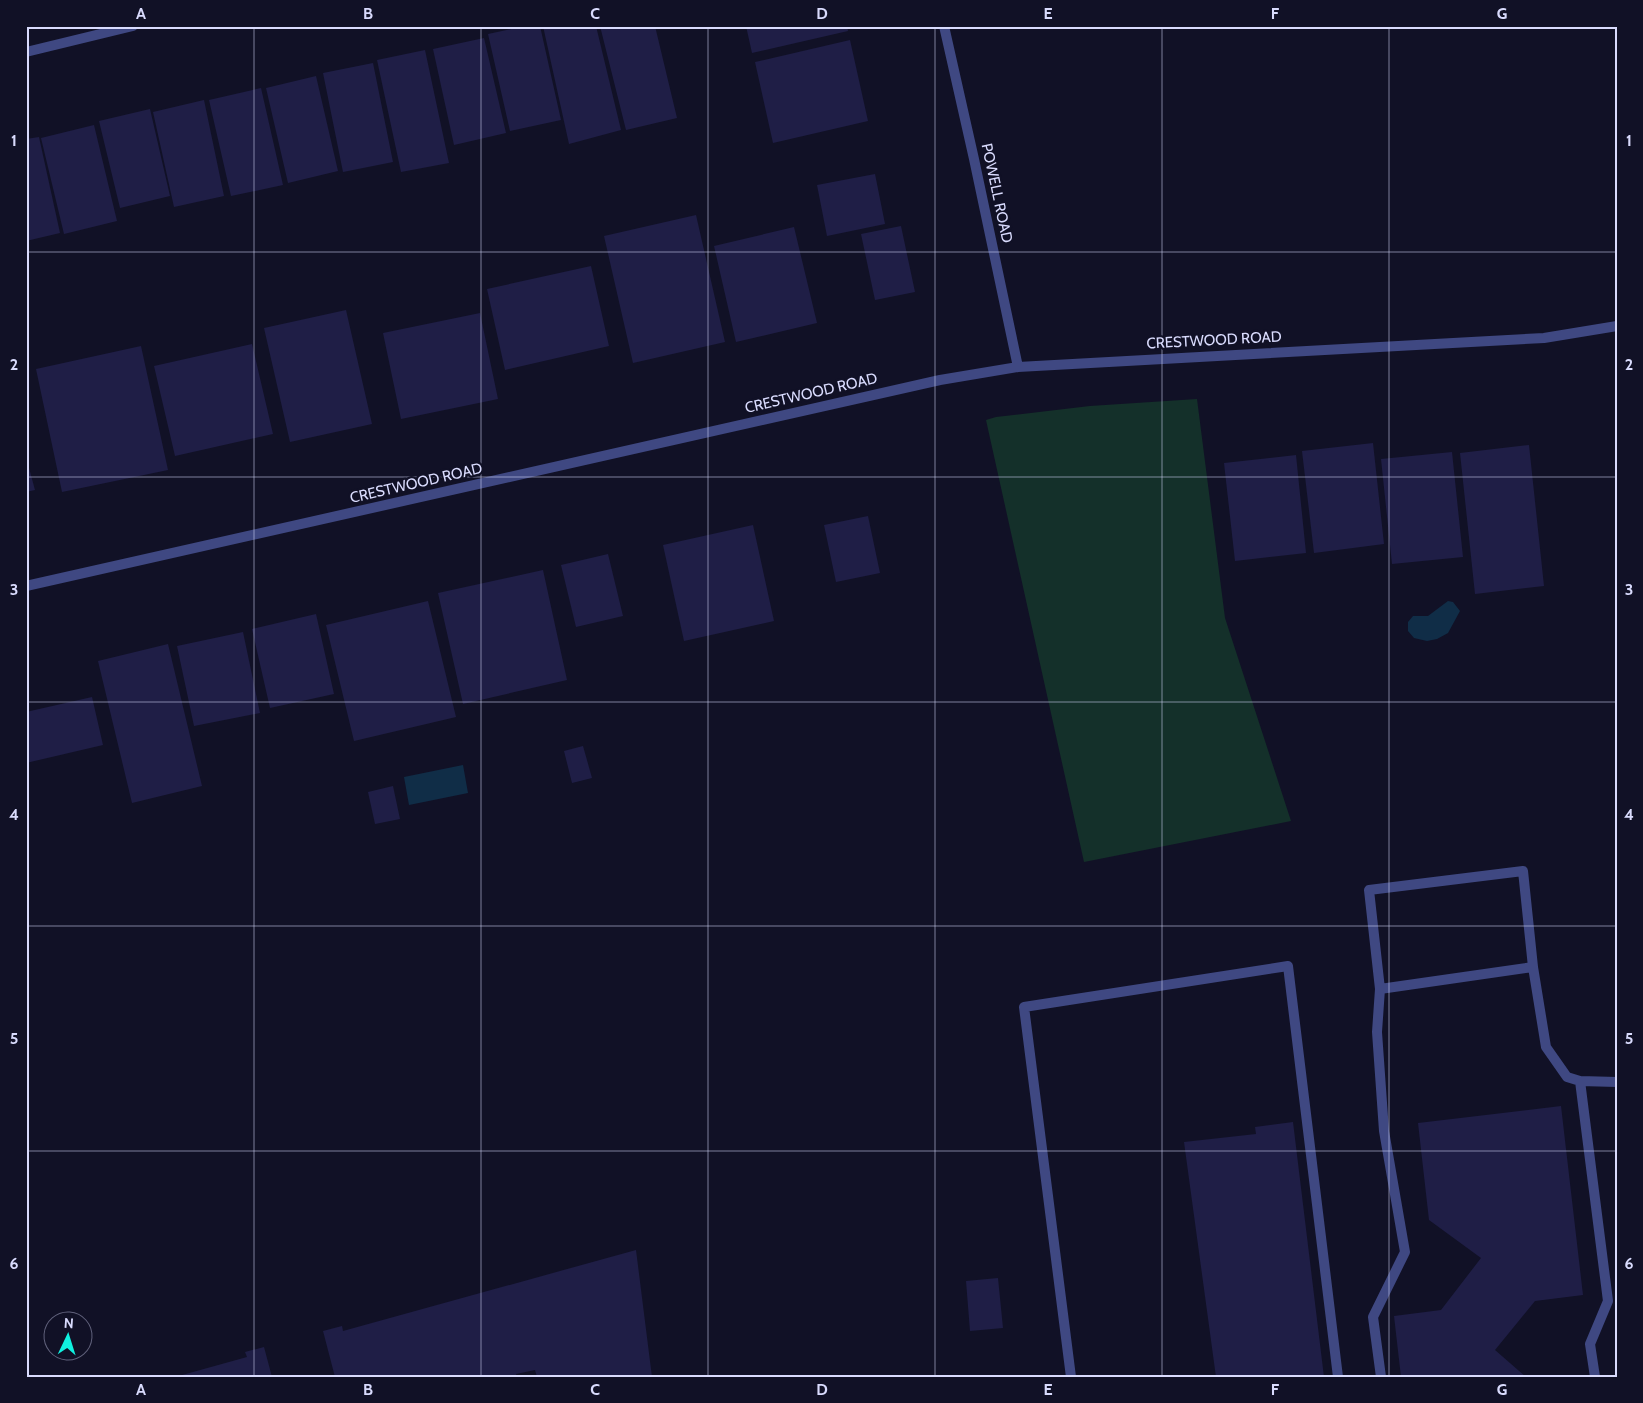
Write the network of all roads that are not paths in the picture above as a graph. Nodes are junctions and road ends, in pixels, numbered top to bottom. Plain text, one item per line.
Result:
1 (133, 26) edge
2 (944, 26) edge
3 (26, 52) edge
4 (1617, 326) edge
5 (1018, 367) junction
6 (26, 586) edge
7 (1533, 968) junction
8 (1380, 989) junction
9 (1580, 1081) junction
10 (1617, 1082) edge
11 (1070, 1377) edge
12 (1338, 1377) edge
13 (1381, 1377) edge
14 (1595, 1377) edge

1 - 3 street
2 - 5 street, POWELL ROAD
4 - 5 street, CRESTWOOD ROAD
5 - 6 street, CRESTWOOD ROAD
7 - 8 street
7 - 8 street
7 - 9 street
8 - 13 street
9 - 10 street
9 - 14 street
11 - 12 street

